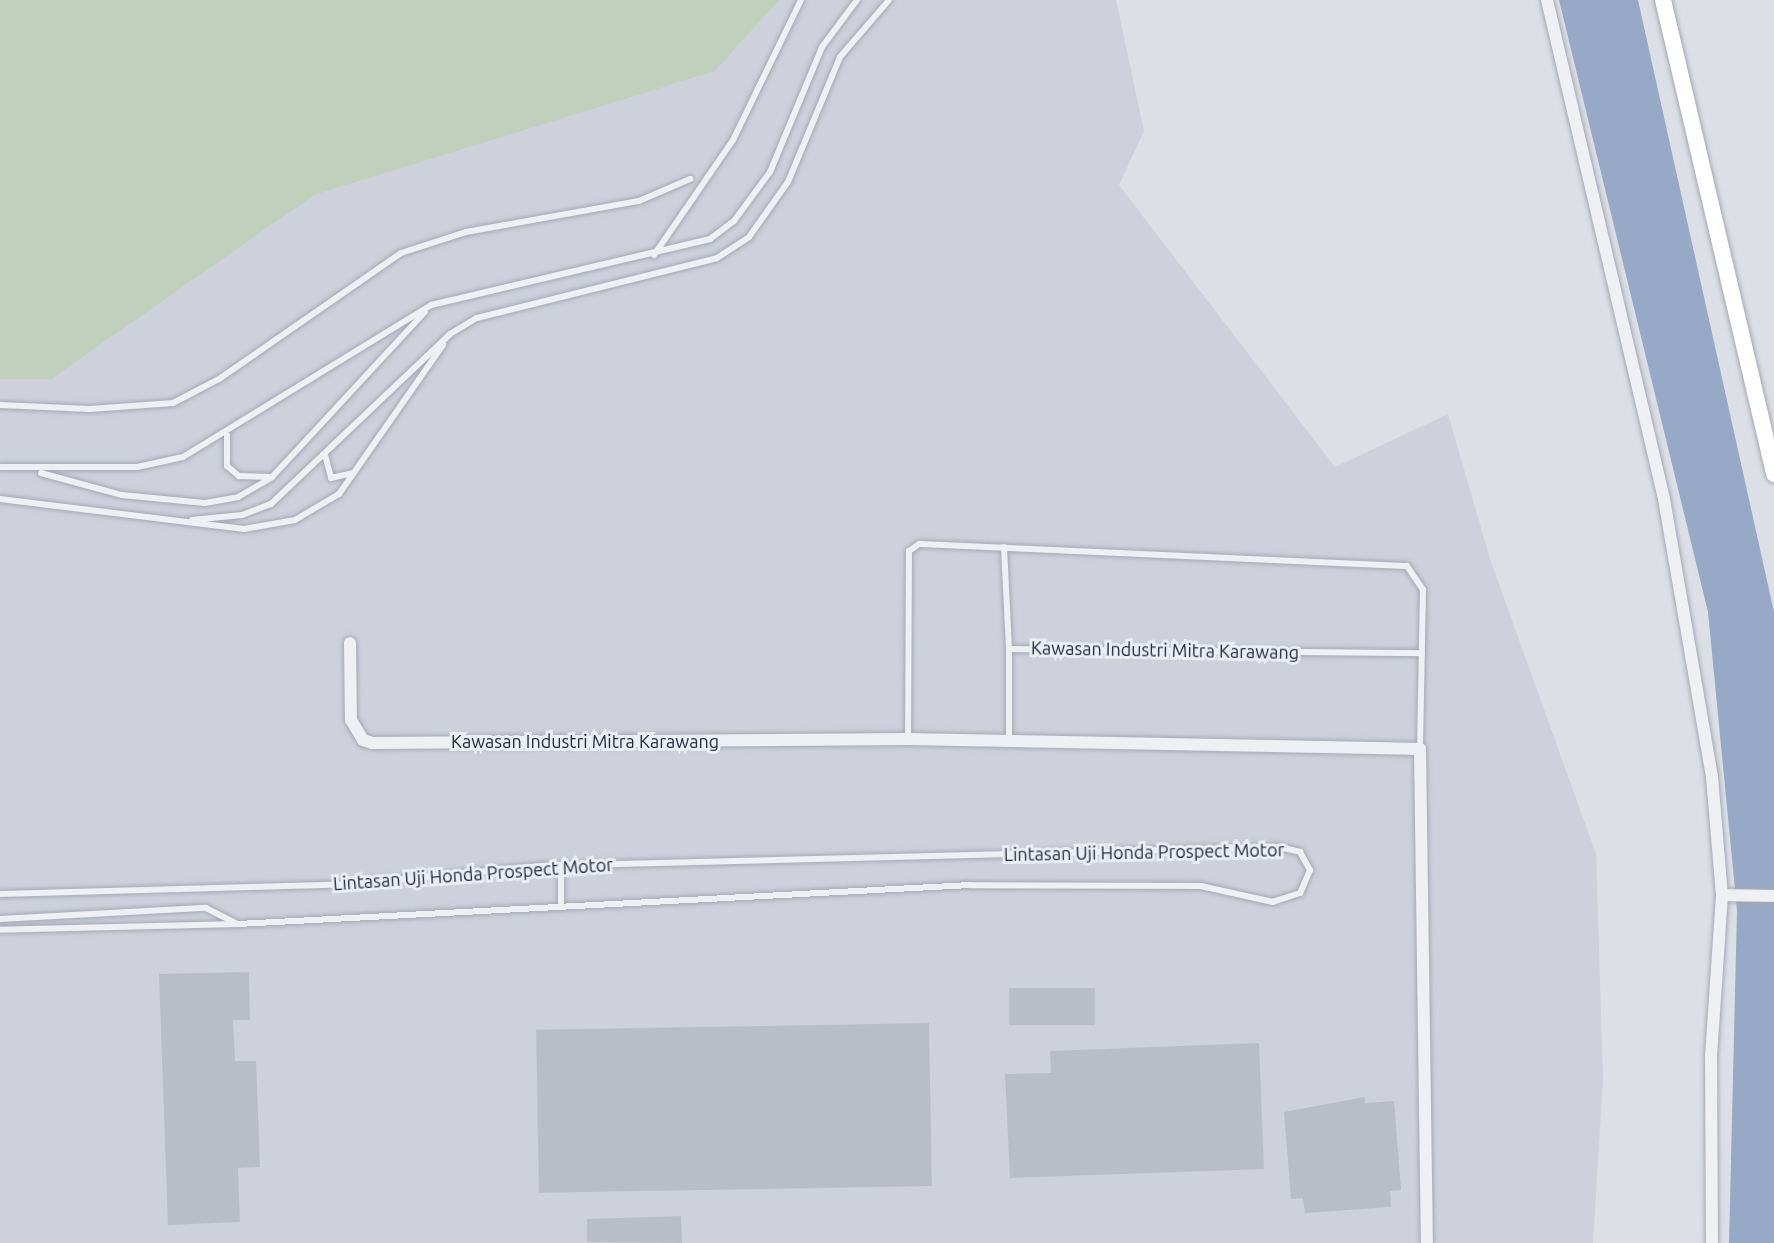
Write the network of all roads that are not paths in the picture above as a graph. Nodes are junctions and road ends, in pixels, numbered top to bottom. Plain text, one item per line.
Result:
1 (801, 0) edge
2 (858, 0) edge
3 (890, 0) edge
4 (1547, 0) edge
5 (1663, 0) edge
6 (690, 179) dead end
7 (654, 255) junction
8 (431, 305) junction
9 (450, 334) junction
10 (0, 405) edge
11 (228, 435) junction
12 (325, 455) junction
13 (0, 467) edge
14 (33, 471) junction
15 (355, 472) junction
16 (1774, 474) edge
17 (272, 477) junction
18 (0, 499) edge
19 (192, 520) junction
20 (1004, 547) junction
21 (350, 643) dead end
22 (1009, 649) junction
23 (1422, 653) junction
24 (908, 739) junction
25 (1009, 742) junction
26 (1420, 749) junction
27 (561, 865) junction
28 (0, 894) edge
29 (1727, 895) junction
30 (1774, 896) edge
31 (561, 903) junction
32 (0, 919) edge
33 (238, 924) junction
34 (0, 930) edge
35 (1427, 1243) edge
36 (1712, 1243) edge

1 - 7 lane
2 - 7 lane
3 - 9 lane
4 - 29 street
5 - 16 street
6 - 10 lane
7 - 8 lane
8 - 11 lane
8 - 17 lane
9 - 12 lane
9 - 15 lane
11 - 14 lane
11 - 17 lane
12 - 15 lane
12 - 19 lane
13 - 14 lane
14 - 17 lane
15 - 19 lane
18 - 19 lane
20 - 22 lane, Kawasan Industri Mitra Karawang
20 - 23 lane
20 - 24 lane
21 - 24 street, Kawasan Industri Mitra Karawang
22 - 23 lane, Kawasan Industri Mitra Karawang
22 - 25 lane
23 - 26 lane
24 - 25 street, Kawasan Industri Mitra Karawang
25 - 26 street, Kawasan Industri Mitra Karawang
26 - 35 street
27 - 28 lane, Lintasan Uji Honda Prospect Motor
27 - 31 lane
27 - 31 lane, Lintasan Uji Honda Prospect Motor
29 - 30 street
29 - 36 street
31 - 33 lane, Lintasan Uji Honda Prospect Motor
32 - 33 lane
33 - 34 lane, Lintasan Uji Honda Prospect Motor

